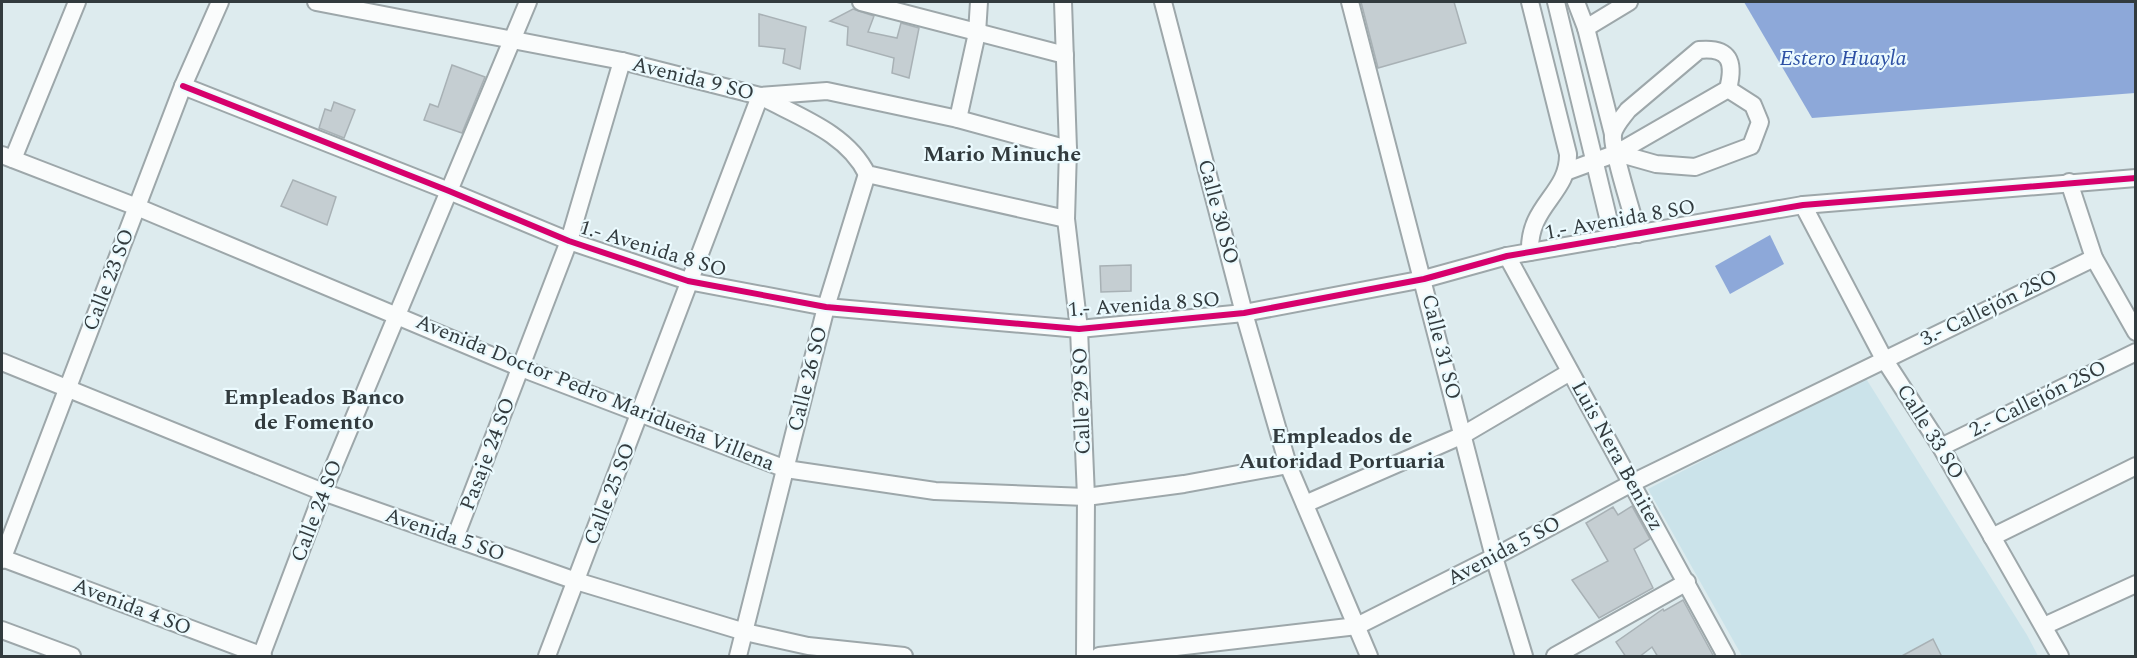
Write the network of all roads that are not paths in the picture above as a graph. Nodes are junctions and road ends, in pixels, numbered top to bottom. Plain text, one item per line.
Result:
1 (77, 2) edge
2 (220, 2) edge
3 (316, 2) edge
4 (528, 2) edge
5 (861, 2) edge
6 (979, 2) edge
7 (1062, 2) edge
8 (1163, 2) edge
9 (1350, 2) edge
10 (1530, 2) edge
11 (1556, 2) edge
12 (1576, 2) edge
13 (1629, 2) edge
14 (1586, 28) junction
15 (978, 33) junction
16 (512, 38) junction
17 (1065, 55) junction
18 (622, 62) junction
19 (183, 86) junction
20 (1728, 89) junction
21 (760, 96) junction
22 (958, 119) junction
23 (1613, 134) junction
24 (1068, 149) junction
25 (1617, 153) junction
26 (7, 157) edge
27 (1595, 161) junction
28 (1568, 171) junction
29 (867, 174) junction
30 (2136, 178) edge
31 (2069, 182) junction
32 (449, 190) junction
33 (1803, 205) junction
34 (137, 207) junction
35 (1066, 219) junction
36 (1638, 234) junction
37 (1613, 238) junction
38 (569, 241) junction
39 (1530, 252) junction
40 (1507, 256) junction
41 (2094, 258) junction
42 (1424, 279) junction
43 (688, 281) junction
44 (826, 308) junction
45 (1244, 313) junction
46 (396, 314) junction
47 (1079, 329) junction
48 (2136, 332) edge
49 (2136, 352) edge
50 (1884, 359) junction
51 (2, 362) edge
52 (521, 368) junction
53 (1570, 372) junction
54 (68, 387) junction
55 (641, 414) junction
56 (1463, 435) junction
57 (1941, 447) junction
58 (1288, 465) junction
59 (2136, 466) edge
60 (786, 469) junction
61 (1632, 483) junction
62 (323, 492) junction
63 (1086, 497) junction
64 (1305, 504) junction
65 (1992, 537) junction
66 (455, 538) junction
67 (1494, 557) junction
68 (2, 558) edge
69 (576, 581) junction
70 (1687, 582) junction
71 (2136, 584) edge
72 (1357, 626) junction
73 (2044, 626) junction
74 (2, 630) edge
75 (745, 632) junction
76 (1224, 649) edge
77 (262, 656) edge
78 (72, 657) edge
79 (547, 657) edge
80 (738, 657) edge
81 (904, 657) edge
82 (1085, 657) edge
83 (1099, 657) edge
84 (1369, 657) edge
85 (1524, 657) edge
86 (1555, 657) edge
87 (1726, 657) edge
88 (2060, 657) edge

1 - 26 street
2 - 19 street, Calle 23 SO
3 - 16 street, Avenida 9 SO
4 - 16 street, Calle 24 SO
5 - 15 street
6 - 15 street
7 - 17 street, Calle 29 SO
8 - 45 street, Calle 30 SO
9 - 42 street, Calle 31 SO
10 - 28 street
11 - 27 street
12 - 14 street
13 - 14 street
14 - 23 street
15 - 17 street
15 - 22 street
16 - 18 street, Avenida 9 SO
16 - 32 street, Calle 24 SO
17 - 24 street, Calle 29 SO
18 - 21 street, Avenida 9 SO
18 - 38 street, Pasaje 24 SO
19 - 32 street, 1.- Avenida 8 SO
19 - 34 street, Calle 23 SO
20 - 23 street
20 - 25 street
20 - 25 street
21 - 22 street, Avenida 9 SO
21 - 29 street
21 - 43 street, Calle 25 SO
22 - 24 street, Avenida 9 SO
23 - 25 street
24 - 35 street, Calle 29 SO
25 - 27 street
25 - 36 street
26 - 34 street, Avenida Doctor Pedro Maridueña Villena
27 - 28 street
27 - 37 street
28 - 39 street
29 - 35 street
29 - 44 street, Calle 26 SO
30 - 31 street, 1.- Avenida 8 SO
31 - 33 street, 1.- Avenida 8 SO
31 - 41 street
32 - 38 street, 1.- Avenida 8 SO
32 - 46 street, Calle 24 SO
33 - 36 street, 1.- Avenida 8 SO
33 - 50 street, Calle 33 SO
34 - 46 street, Avenida Doctor Pedro Maridueña Villena
34 - 54 street, Calle 23 SO
35 - 47 street, Calle 29 SO
36 - 37 street, 1.- Avenida 8 SO
37 - 39 street, 1.- Avenida 8 SO
38 - 43 street, 1.- Avenida 8 SO
38 - 52 street, Pasaje 24 SO
39 - 40 street, 1.- Avenida 8 SO
40 - 42 street, 1.- Avenida 8 SO
40 - 53 street, Luis Nera Benitez
41 - 48 street
41 - 50 street, 3.- Callejón 2SO
42 - 45 street, 1.- Avenida 8 SO
42 - 56 street, Calle 31 SO
43 - 44 street, 1.- Avenida 8 SO
43 - 55 street, Calle 25 SO
44 - 47 street, 1.- Avenida 8 SO
44 - 60 street, Calle 26 SO
45 - 47 street, 1.- Avenida 8 SO
45 - 58 street, Calle 30 SO
46 - 52 street, Avenida Doctor Pedro Maridueña Villena
46 - 62 street, Calle 24 SO
47 - 63 street, Calle 29 SO
49 - 57 street, 2.- Callejón 2SO
50 - 57 street, Calle 33 SO
50 - 61 street, Avenida 5 SO
51 - 54 street, Avenida 5 SO
52 - 55 street, Avenida Doctor Pedro Maridueña Villena
52 - 66 street, Pasaje 24 SO
53 - 56 street
53 - 61 street, Luis Nera Benitez
54 - 62 street, Avenida 5 SO
54 - 68 street, Calle 23 SO
55 - 60 street, Avenida Doctor Pedro Maridueña Villena
55 - 69 street, Calle 25 SO
56 - 64 street
56 - 67 street, Calle 31 SO
57 - 65 street, Calle 33 SO
58 - 63 street, Avenida Doctor Pedro Maridueña Villena
58 - 64 street, Calle 30 SO
59 - 65 street
60 - 63 street, Avenida Doctor Pedro Maridueña Villena
60 - 75 street, Calle 26 SO
61 - 67 street, Avenida 5 SO
61 - 70 street, Luis Nera Benitez
62 - 66 street, Avenida 5 SO
62 - 77 street, Calle 24 SO
63 - 82 street, Calle 29 SO
64 - 72 street, Calle 30 SO
65 - 73 street, Calle 33 SO
66 - 69 street, Avenida 5 SO
67 - 72 street, Avenida 5 SO
67 - 85 street, Calle 31 SO
68 - 77 street, Avenida 4 SO
69 - 75 street, Avenida 5 SO
69 - 79 street, Calle 25 SO
70 - 86 street
70 - 87 street, Luis Nera Benitez
71 - 73 street
72 - 76 street, Avenida 5 SO
72 - 84 street, Calle 30 SO
73 - 88 street, Calle 33 SO
74 - 78 street
75 - 80 street, Calle 26 SO
75 - 81 street, Avenida 5 SO
76 - 83 street, Avenida 5 SO

